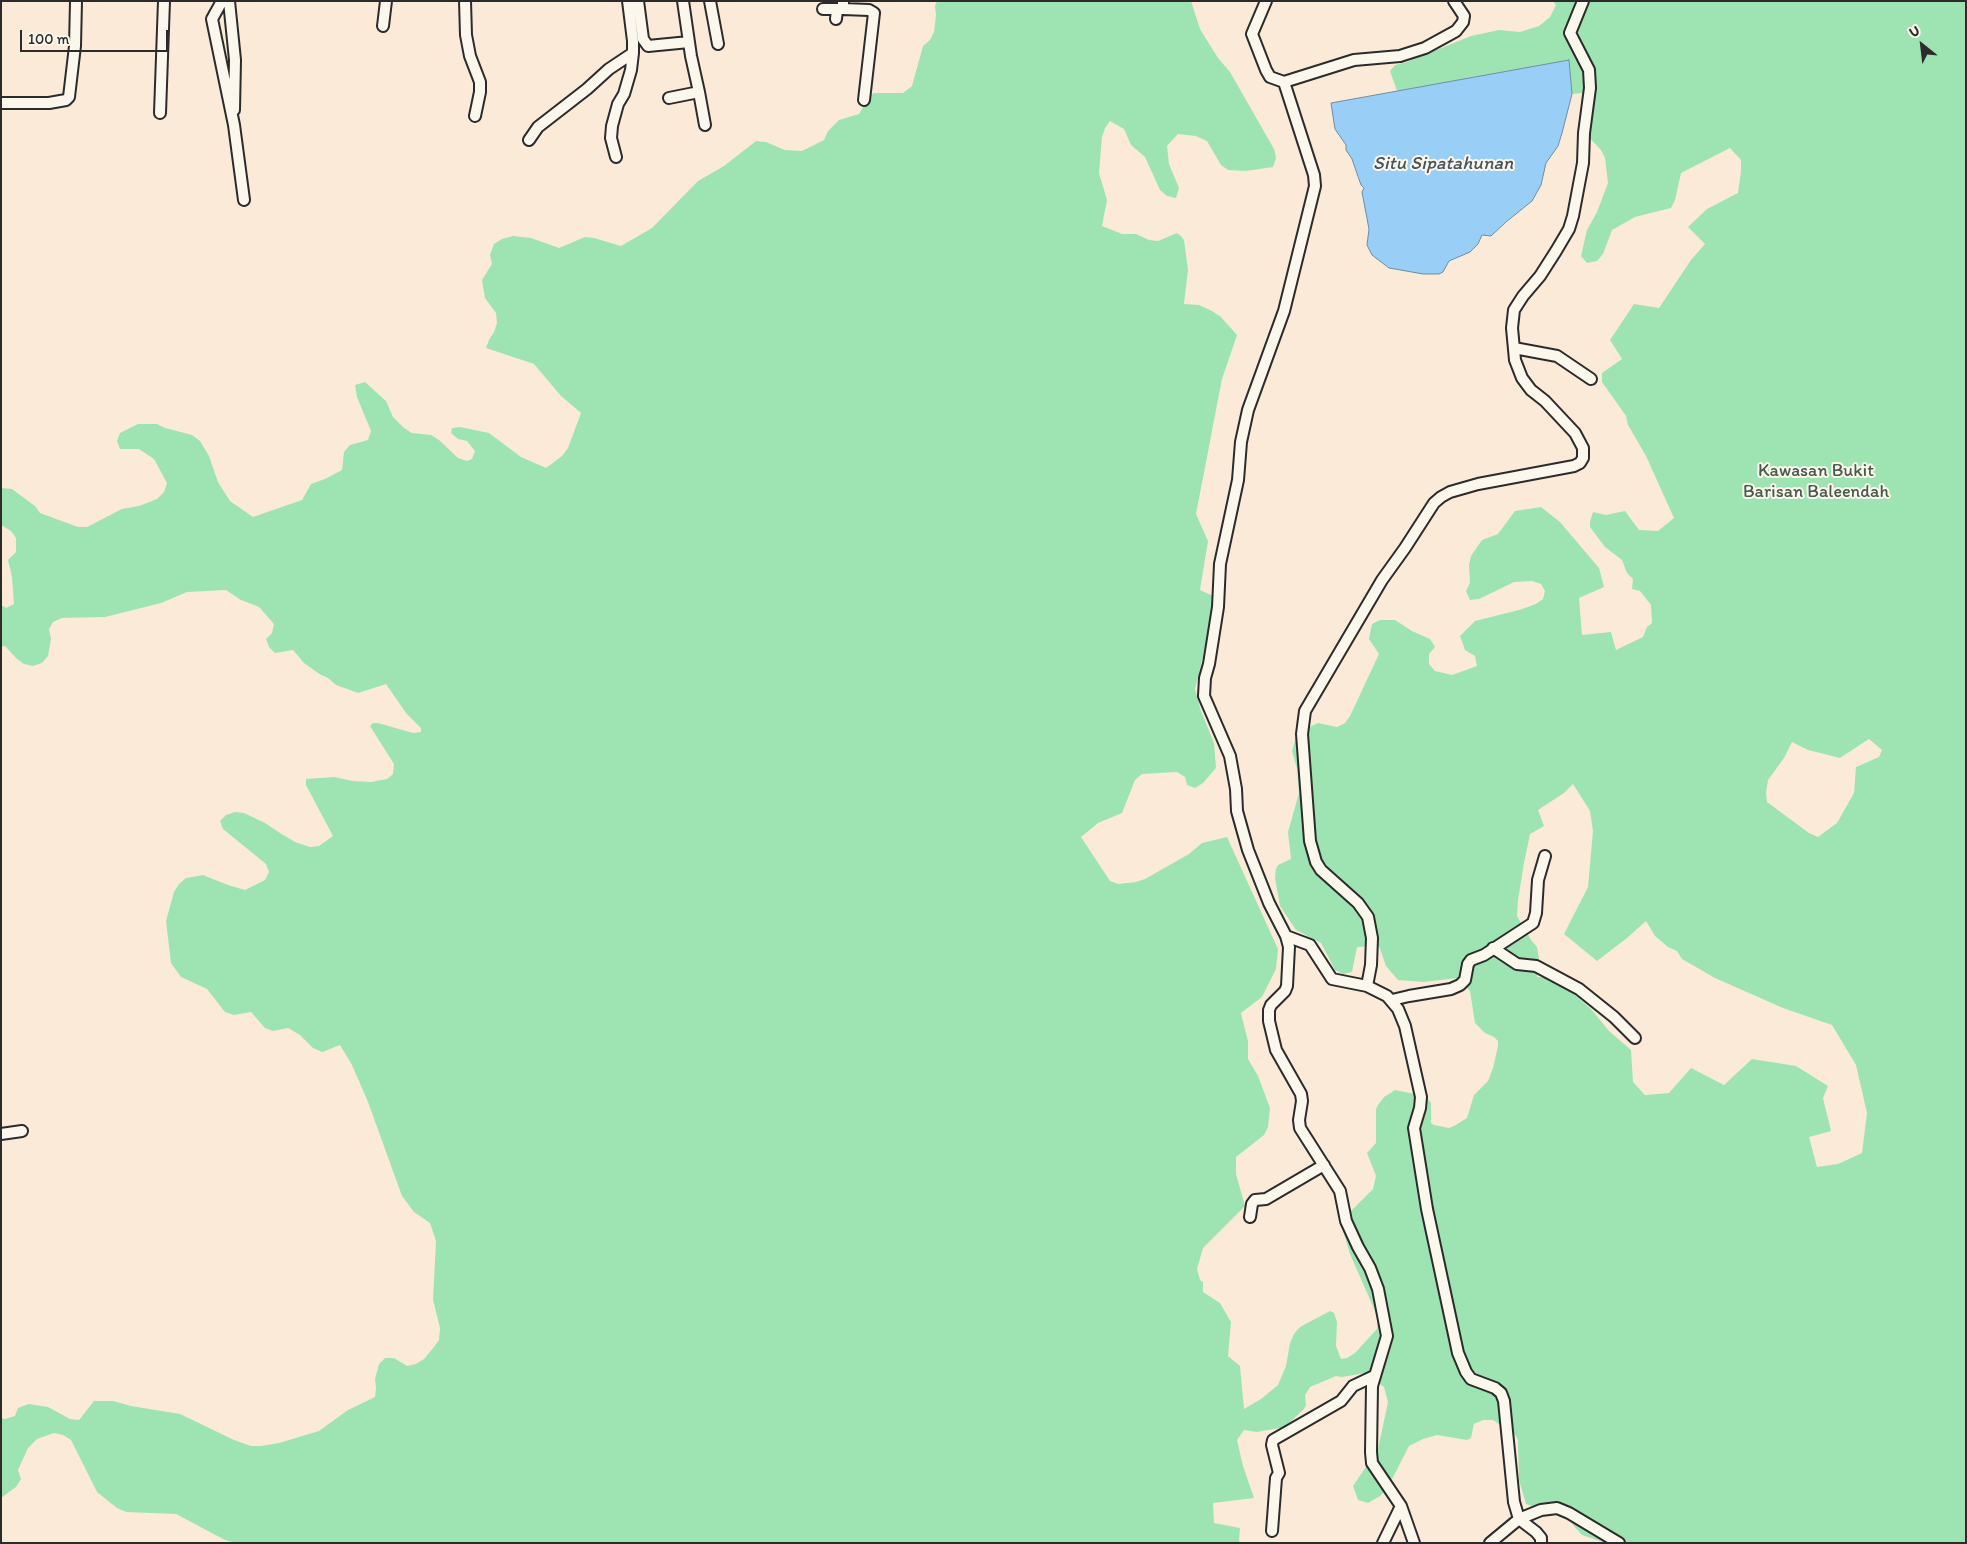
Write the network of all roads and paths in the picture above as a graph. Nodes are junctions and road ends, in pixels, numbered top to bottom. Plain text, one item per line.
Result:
1 (76, 1) edge
2 (164, 1) edge
3 (222, 1) edge
4 (229, 1) edge
5 (386, 1) edge
6 (465, 1) edge
7 (628, 1) edge
8 (638, 1) edge
9 (683, 1) edge
10 (710, 1) edge
11 (1266, 1) edge
12 (1454, 1) edge
13 (1583, 1) edge
14 (823, 9) dead end
15 (840, 10) edge
16 (384, 26) dead end
17 (688, 42) junction
18 (718, 44) dead end
19 (632, 53) junction
20 (1284, 82) junction
21 (699, 92) junction
22 (669, 98) dead end
23 (864, 100) dead end
24 (1, 102) edge
25 (160, 113) dead end
26 (475, 116) dead end
27 (234, 125) junction
28 (706, 125) dead end
29 (529, 140) dead end
30 (616, 157) dead end
31 (244, 200) dead end
32 (1514, 348) junction
33 (1591, 379) dead end
34 (1545, 856) dead end
35 (1286, 936) junction
36 (1494, 948) junction
37 (1367, 986) junction
38 (1392, 1000) junction
39 (1635, 1038) dead end
40 (22, 1131) dead end
41 (1, 1134) edge
42 (1324, 1166) junction
43 (1250, 1217) dead end
44 (1374, 1376) junction
45 (1401, 1506) junction
46 (1518, 1519) junction
47 (1272, 1531) dead end
48 (1383, 1543) edge
49 (1414, 1543) edge
50 (1490, 1543) edge
51 (1541, 1543) edge
52 (1619, 1543) edge

1 - 24 street
2 - 25 street
3 - 27 street
4 - 27 street
5 - 16 street
6 - 26 street
7 - 19 street
8 - 17 street
9 - 17 street
10 - 18 street
11 - 20 street
12 - 20 street
13 - 32 street
14 - 15 street
15 - 23 street
17 - 21 street
19 - 29 street
19 - 30 street
20 - 35 street
21 - 22 street
21 - 28 street
27 - 31 street
32 - 33 street
32 - 37 street
34 - 36 street
35 - 37 street
35 - 42 street
36 - 38 street
36 - 39 street
37 - 38 street
38 - 46 street
40 - 41 street
42 - 43 street
42 - 44 street
44 - 45 street
44 - 47 street
45 - 48 street
45 - 49 street
46 - 50 street
46 - 51 street
46 - 52 street

